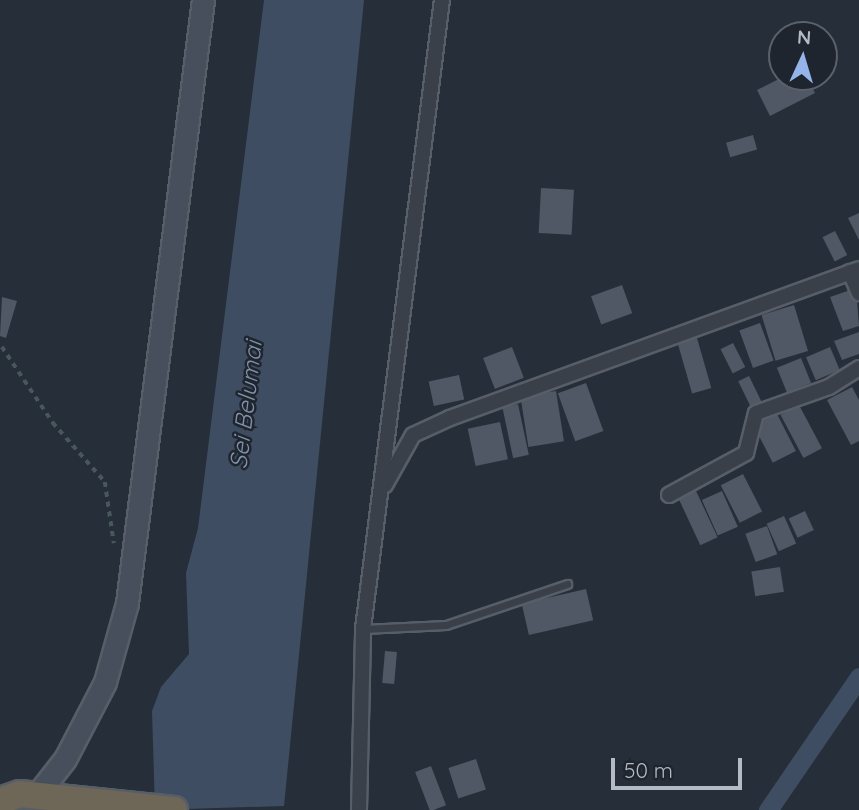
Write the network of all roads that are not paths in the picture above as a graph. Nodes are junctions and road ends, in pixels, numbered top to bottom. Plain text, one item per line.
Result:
1 (203, 0) edge
2 (442, 0) edge
3 (855, 271) edge
4 (859, 293) edge
5 (859, 368) edge
6 (669, 495) dead end
7 (377, 502) junction
8 (567, 584) dead end
9 (363, 629) junction
10 (36, 796) junction
11 (0, 801) edge
12 (174, 810) edge
13 (359, 810) edge

1 - 10 street
2 - 7 street
3 - 4 street
3 - 7 street
5 - 6 street
7 - 9 street
8 - 9 lane
9 - 13 street
10 - 11 highway
10 - 12 highway

